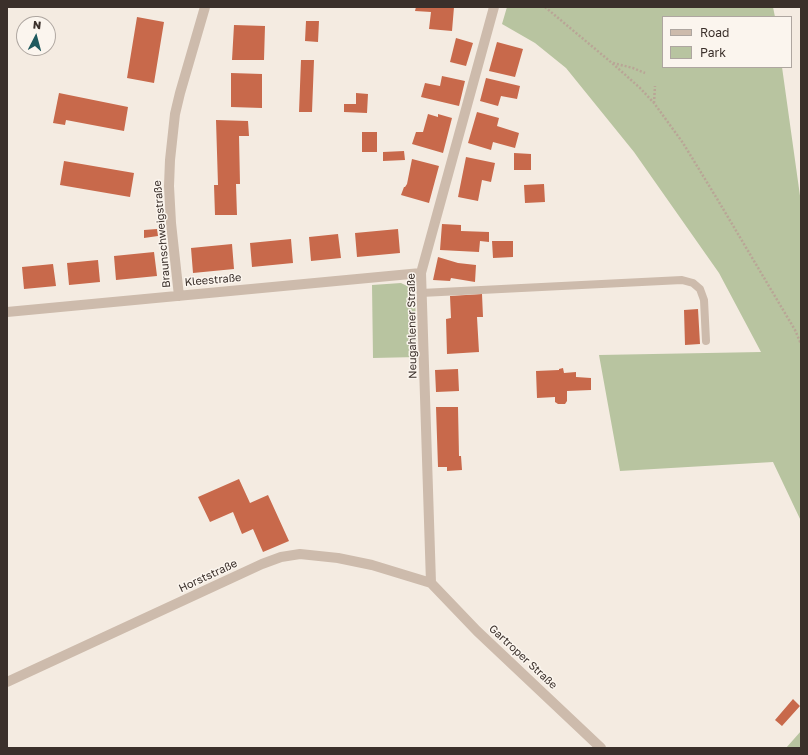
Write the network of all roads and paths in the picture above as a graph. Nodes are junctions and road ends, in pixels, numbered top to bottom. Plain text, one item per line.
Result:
1 (205, 7) edge
2 (494, 7) edge
3 (545, 7) edge
4 (612, 63) junction
5 (645, 73) dead end
6 (655, 86) dead end
7 (654, 103) junction
8 (421, 273) junction
9 (421, 293) junction
10 (180, 296) junction
11 (7, 312) edge
12 (706, 341) dead end
13 (801, 344) edge
14 (430, 582) junction
15 (7, 682) edge
16 (601, 748) edge

1 - 10 street, Braunschweigstraße
2 - 8 street, Neugahlener Straße
3 - 4 path
4 - 5 path
4 - 7 path
6 - 7 path
7 - 13 path
8 - 9 street, Neugahlener Straße
8 - 10 street, Kleestraße
9 - 12 lane
9 - 14 street, Neugahlener Straße
10 - 11 street, Kleestraße
14 - 15 street, Horststraße
14 - 16 street, Gartroper Straße

